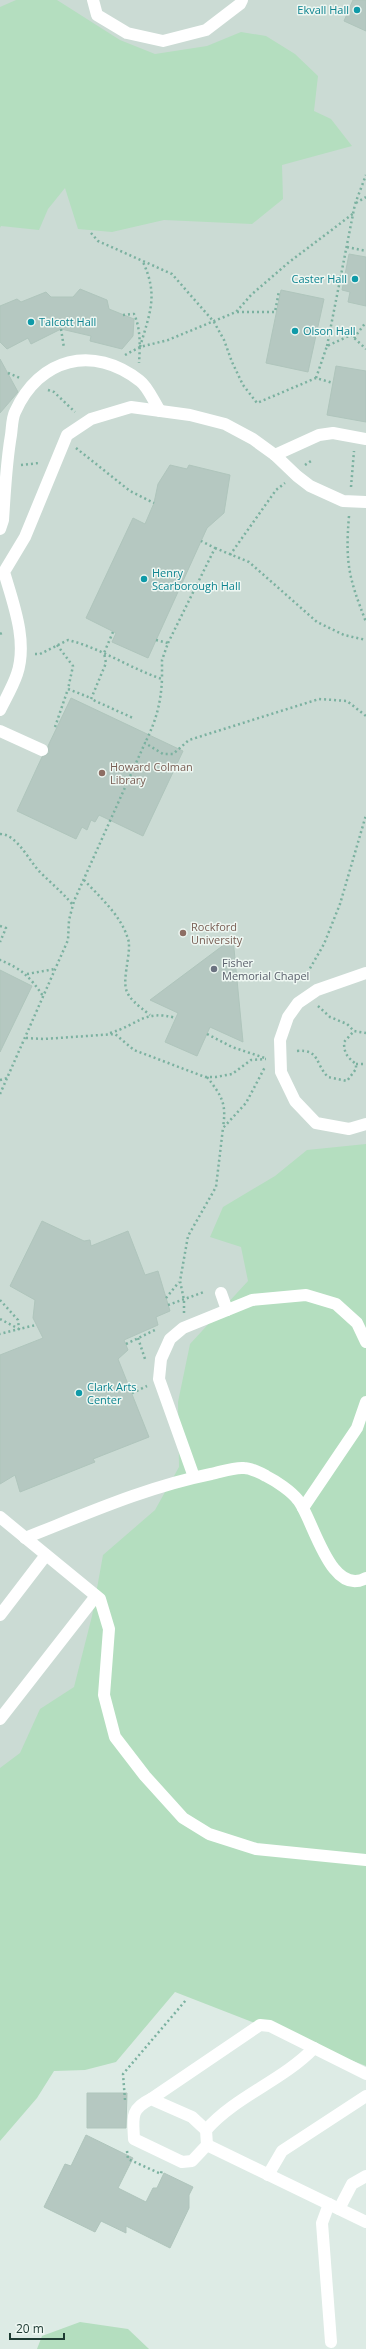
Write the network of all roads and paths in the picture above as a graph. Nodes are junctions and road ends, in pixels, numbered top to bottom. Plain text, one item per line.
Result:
1 (93, 0) edge
2 (242, 0) edge
3 (366, 175) edge
4 (366, 197) edge
5 (356, 204) junction
6 (354, 213) junction
7 (91, 232) dead end
8 (347, 247) junction
9 (366, 252) edge
10 (142, 260) junction
11 (279, 291) dead end
12 (236, 312) junction
13 (123, 315) dead end
14 (214, 322) junction
15 (366, 322) edge
16 (61, 329) dead end
17 (354, 338) junction
18 (327, 346) junction
19 (140, 347) junction
20 (366, 349) edge
21 (66, 354) dead end
22 (114, 365) junction
23 (316, 378) junction
24 (333, 383) dead end
25 (160, 411) junction
26 (360, 438) edge
27 (275, 455) junction
28 (276, 490) dead end
29 (350, 501) junction
30 (366, 502) edge
31 (0, 529) edge
32 (201, 541) dead end
33 (215, 548) junction
34 (230, 554) junction
35 (2, 571) edge
36 (366, 622) edge
37 (114, 632) dead end
38 (156, 640) dead end
39 (366, 640) edge
40 (168, 643) junction
41 (58, 645) junction
42 (104, 653) junction
43 (20, 654) junction
44 (162, 679) junction
45 (68, 689) junction
46 (91, 698) junction
47 (0, 710) edge
48 (366, 716) edge
49 (133, 718) dead end
50 (55, 727) dead end
51 (0, 731) edge
52 (145, 743) junction
53 (42, 750) dead end
54 (366, 814) edge
55 (0, 834) edge
56 (84, 880) junction
57 (73, 905) junction
58 (0, 926) edge
59 (0, 942) edge
60 (0, 961) edge
61 (55, 969) junction
62 (26, 975) junction
63 (310, 976) dead end
64 (363, 976) edge
65 (305, 977) junction
66 (301, 982) dead end
67 (44, 997) junction
68 (318, 1003) dead end
69 (150, 1015) junction
70 (176, 1018) dead end
71 (354, 1031) junction
72 (108, 1033) junction
73 (207, 1034) dead end
74 (366, 1034) edge
75 (26, 1038) junction
76 (297, 1051) dead end
77 (268, 1054) dead end
78 (267, 1059) junction
79 (356, 1064) junction
80 (366, 1064) edge
81 (269, 1067) dead end
82 (207, 1077) junction
83 (8, 1078) junction
84 (0, 1080) edge
85 (0, 1094) edge
86 (366, 1124) edge
87 (223, 1128) junction
88 (180, 1281) junction
89 (204, 1292) dead end
90 (221, 1293) dead end
91 (166, 1298) dead end
92 (0, 1300) edge
93 (184, 1300) junction
94 (168, 1305) dead end
95 (227, 1310) junction
96 (0, 1319) edge
97 (36, 1325) dead end
98 (162, 1327) dead end
99 (19, 1328) junction
100 (0, 1334) edge
101 (138, 1338) junction
102 (366, 1342) edge
103 (126, 1344) dead end
104 (146, 1360) dead end
105 (366, 1402) edge
106 (194, 1477) junction
107 (302, 1508) junction
108 (0, 1518) edge
109 (25, 1538) junction
110 (46, 1555) junction
111 (366, 1578) edge
112 (96, 1596) junction
113 (0, 1615) edge
114 (0, 1719) edge
115 (366, 1860) edge
116 (314, 2048) junction
117 (366, 2074) edge
118 (366, 2096) edge
119 (151, 2099) junction
120 (206, 2130) junction
121 (207, 2145) junction
122 (268, 2175) junction
123 (366, 2176) edge
124 (334, 2207) junction
125 (366, 2222) edge
126 (331, 2342) dead end

1 - 2 street
3 - 5 path
4 - 5 path
5 - 6 path
6 - 8 path
6 - 12 path
7 - 10 path
8 - 9 path
8 - 18 path
10 - 14 path
10 - 19 path
11 - 12 path
12 - 14 path
13 - 19 path
14 - 19 path
14 - 23 path
15 - 17 path
16 - 21 path
17 - 18 path
17 - 20 path
18 - 23 path
19 - 22 path
22 - 25 street
22 - 31 street
23 - 24 path
25 - 27 street
25 - 35 street
26 - 27 street
26 - 29 path
27 - 29 street
28 - 34 path
29 - 30 street
29 - 36 path
32 - 33 path
33 - 34 path
33 - 40 path
34 - 39 path
35 - 43 street
37 - 42 path
38 - 40 path
40 - 44 path
41 - 42 path
41 - 43 path
41 - 45 path
42 - 44 path
42 - 46 path
43 - 47 street
44 - 52 path
45 - 46 path
45 - 50 path
46 - 49 path
48 - 52 path
51 - 53 street
52 - 56 path
54 - 65 path
55 - 57 path
56 - 57 path
56 - 69 path
57 - 61 path
58 - 59 path
60 - 62 path
61 - 62 path
61 - 67 path
62 - 67 path
63 - 65 path
64 - 86 street
65 - 66 path
67 - 75 path
68 - 71 path
69 - 70 path
69 - 72 path
71 - 74 path
71 - 79 path
72 - 75 path
72 - 82 path
73 - 78 path
75 - 83 path
76 - 79 path
77 - 78 path
78 - 81 path
78 - 82 path
78 - 87 path
79 - 80 path
82 - 87 path
83 - 84 path
83 - 85 path
87 - 88 path
88 - 91 path
88 - 93 path
89 - 93 path
90 - 95 street
92 - 99 path
93 - 94 path
95 - 102 street
95 - 106 street
96 - 99 path
97 - 99 path
98 - 101 path
99 - 100 path
101 - 103 path
101 - 104 path
105 - 107 street
106 - 107 street
106 - 109 street
107 - 111 street
108 - 109 street
109 - 110 street
110 - 112 street
110 - 113 street
112 - 114 street
112 - 115 street
116 - 117 street
116 - 119 street
116 - 120 street
118 - 122 street
119 - 120 street
119 - 121 street
120 - 121 street
121 - 122 street
122 - 124 street
123 - 124 street
124 - 125 street
124 - 126 street

